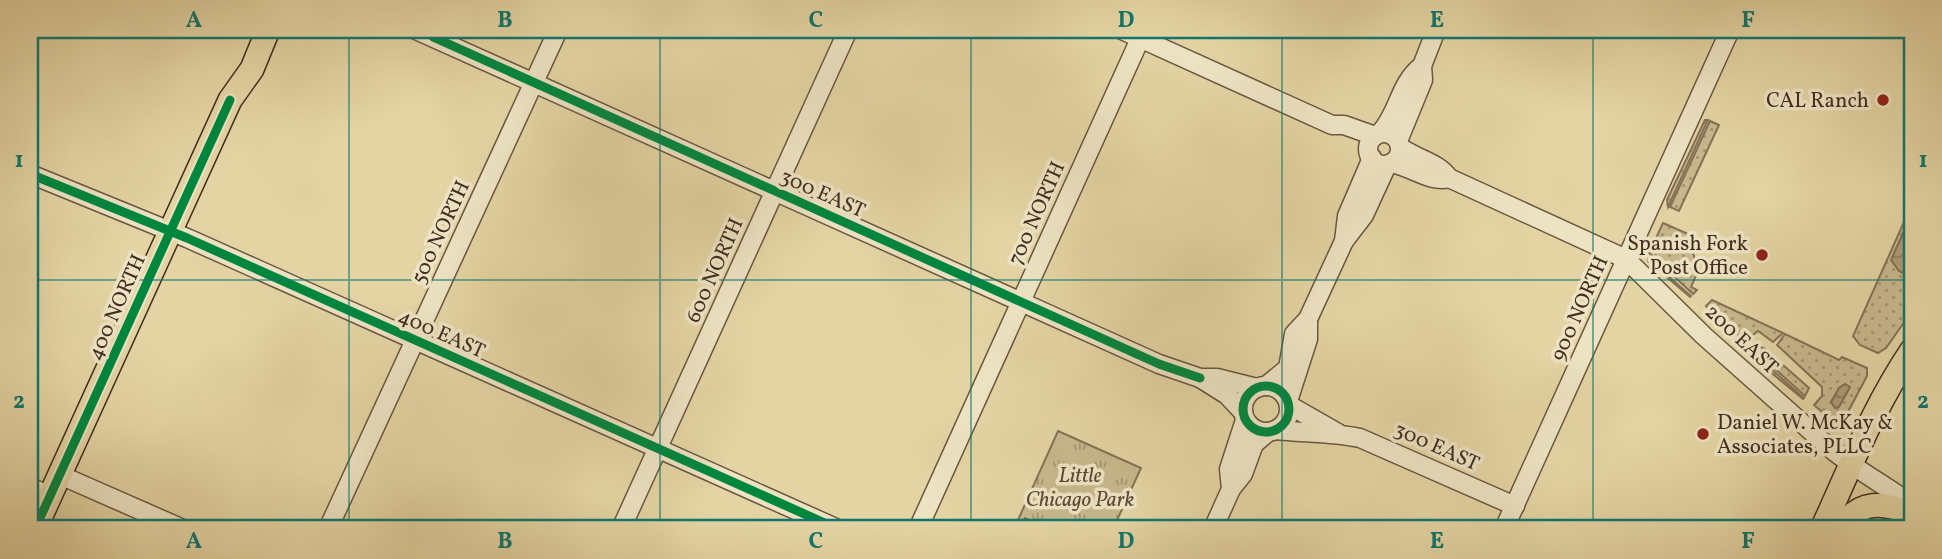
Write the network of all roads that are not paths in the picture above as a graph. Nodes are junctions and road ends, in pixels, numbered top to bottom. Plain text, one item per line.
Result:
1 (256, 30) edge
2 (268, 30) edge
3 (416, 30) edge
4 (558, 30) edge
5 (848, 30) edge
6 (1122, 30) edge
7 (1436, 30) edge
8 (1730, 30) edge
9 (1142, 34) edge
10 (1422, 66) junction
11 (535, 81) junction
12 (230, 100) junction
13 (1399, 144) junction
14 (1379, 151) junction
15 (30, 174) edge
16 (1449, 178) junction
17 (775, 190) junction
18 (170, 231) junction
19 (1626, 258) junction
20 (1021, 302) junction
21 (1308, 319) junction
22 (415, 340) junction
23 (1912, 350) edge
24 (1200, 377) junction
25 (1261, 387) junction
26 (1288, 403) junction
27 (1244, 416) junction
28 (1271, 431) junction
29 (1338, 433) junction
30 (658, 448) junction
31 (1851, 465) junction
32 (60, 475) junction
33 (1231, 489) junction
34 (40, 492) edge
35 (1912, 505) edge
36 (1515, 506) junction
37 (1912, 513) edge
38 (35, 529) edge
39 (183, 529) edge
40 (328, 529) edge
41 (621, 529) edge
42 (838, 529) edge
43 (918, 529) edge
44 (1213, 529) edge
45 (1504, 529) edge
46 (1822, 529) edge
47 (1841, 529) edge

1 - 12 main road, 400 NORTH
2 - 12 main road, 400 NORTH
3 - 11 street, 300 EAST
4 - 11 street, 500 NORTH
5 - 17 street, 600 NORTH
6 - 9 street, 200 EAST
7 - 10 street
8 - 19 street, 900 NORTH
9 - 14 street, 200 EAST
9 - 20 street, 700 NORTH
10 - 13 street
10 - 14 street
11 - 17 street, 300 EAST
11 - 22 street, 500 NORTH
12 - 18 main road, 400 NORTH
13 - 14 street, 200 EAST
13 - 16 street, 200 EAST
14 - 16 street, 200 EAST
14 - 21 street
15 - 18 street, 400 EAST
16 - 19 street, 200 EAST
17 - 20 street, 300 EAST
17 - 30 street, 600 NORTH
18 - 22 street, 400 EAST
18 - 32 main road, 400 NORTH
19 - 31 street, 200 EAST
19 - 36 street, 900 NORTH
20 - 24 street, 300 EAST
20 - 43 street, 700 NORTH
21 - 25 street
21 - 26 street
22 - 30 street, 400 EAST
22 - 40 street, 500 NORTH
23 - 31 main road
24 - 25 street, 300 EAST
24 - 27 street, 300 EAST
25 - 26 street
25 - 27 street
26 - 28 street
26 - 29 street, 300 EAST
27 - 28 street
27 - 33 street
28 - 29 street, 300 EAST
28 - 33 street
29 - 36 street, 300 EAST
30 - 41 street, 600 NORTH
30 - 42 street, 400 EAST
31 - 35 street, 200 EAST
31 - 46 main road
32 - 34 main road, 400 NORTH
32 - 39 street
33 - 44 street
34 - 38 main road, 400 NORTH
36 - 45 street, 900 NORTH
37 - 47 main road

